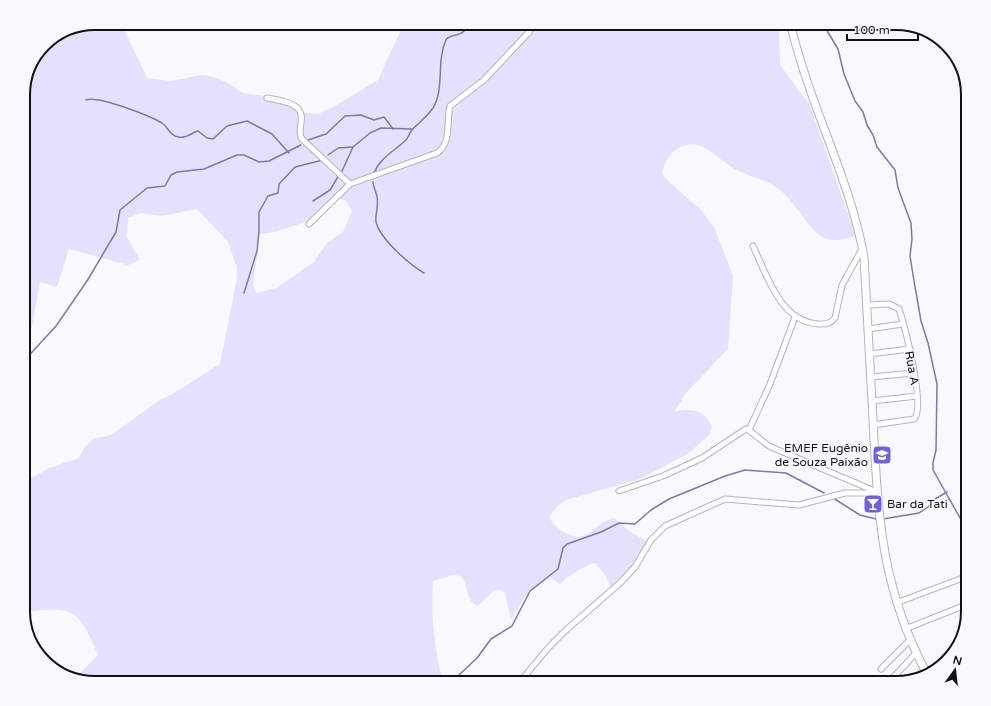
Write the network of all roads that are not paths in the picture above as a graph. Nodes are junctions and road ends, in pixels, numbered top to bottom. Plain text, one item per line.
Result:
1 (530, 30) edge
2 (792, 30) edge
3 (267, 98) dead end
4 (350, 184) junction
5 (309, 224) dead end
6 (752, 246) dead end
7 (863, 248) junction
8 (867, 306) junction
9 (795, 317) junction
10 (903, 324) junction
11 (868, 330) junction
12 (910, 349) junction
13 (869, 354) junction
14 (914, 373) junction
15 (871, 377) junction
16 (917, 396) junction
17 (872, 401) junction
18 (873, 425) junction
19 (749, 430) junction
20 (619, 491) dead end
21 (877, 492) junction
22 (961, 579) edge
23 (896, 603) junction
24 (961, 607) edge
25 (905, 630) junction
26 (910, 640) junction
27 (916, 653) junction
28 (881, 669) dead end
29 (924, 669) edge
30 (525, 676) edge
31 (895, 676) edge

1 - 4 street
2 - 7 street
3 - 4 street
4 - 5 street
6 - 9 street
7 - 8 street
7 - 9 street
8 - 10 street, Rua A
8 - 11 street
9 - 19 street
10 - 11 street
10 - 12 street, Rua A
11 - 13 street
12 - 13 street
12 - 14 street, Rua A
13 - 15 street
14 - 15 street
14 - 16 street, Rua A
15 - 17 street
16 - 17 street
16 - 18 street, Rua A
17 - 18 street
18 - 21 street
19 - 20 street
19 - 21 street
21 - 23 street
21 - 30 street
22 - 23 street
23 - 25 street
24 - 25 street
25 - 26 street
26 - 27 street
26 - 28 street
27 - 29 street
27 - 31 street

